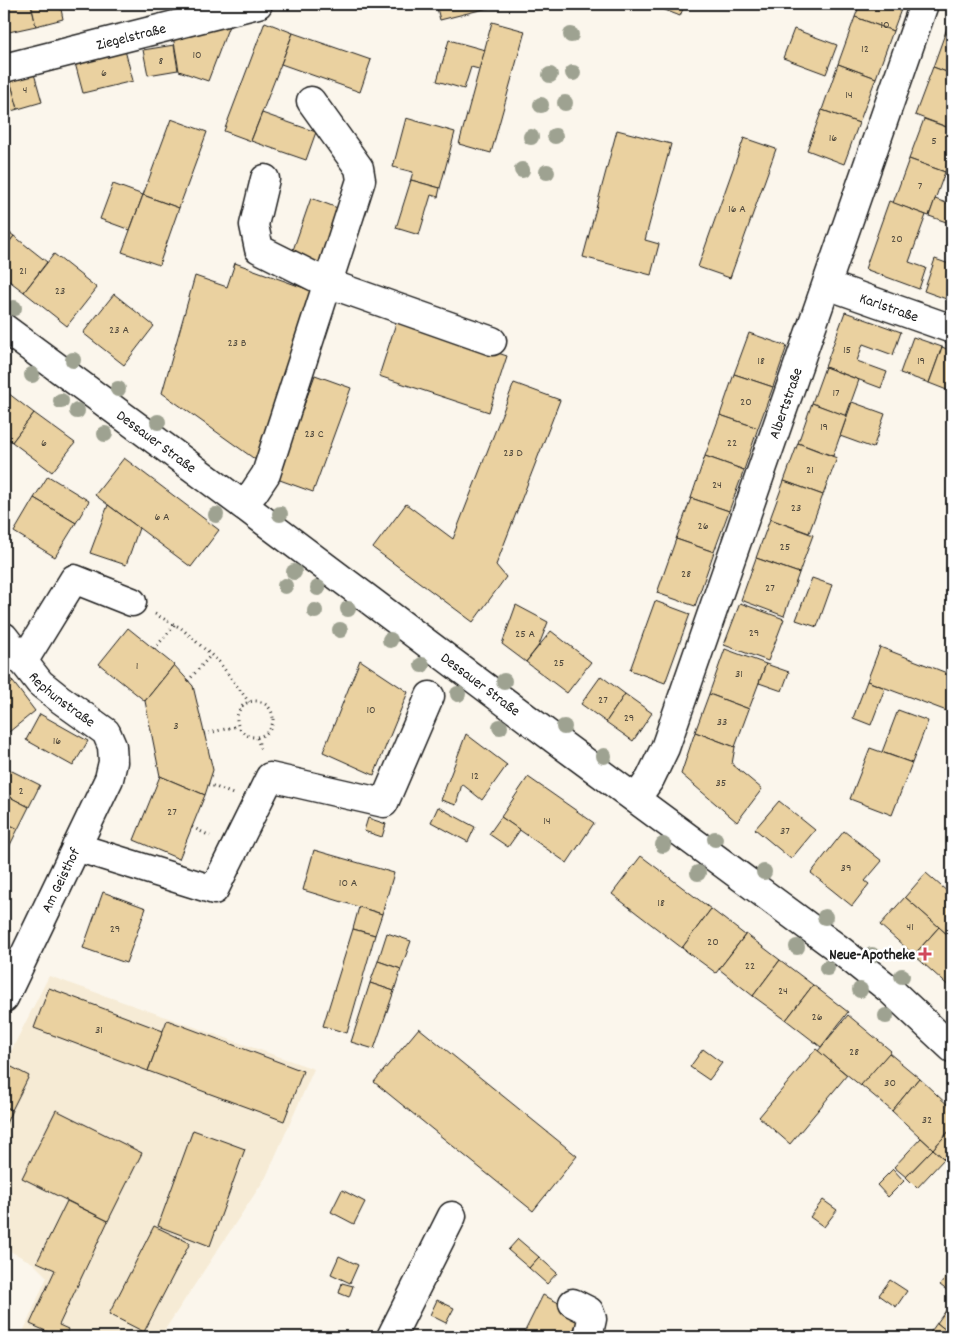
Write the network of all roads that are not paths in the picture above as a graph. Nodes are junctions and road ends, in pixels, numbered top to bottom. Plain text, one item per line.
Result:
1 (258, 4) edge
2 (924, 4) edge
3 (4, 68) edge
4 (311, 101) dead end
5 (265, 179) dead end
6 (327, 283) junction
7 (827, 285) junction
8 (4, 328) edge
9 (952, 330) edge
10 (492, 341) dead end
11 (243, 505) junction
12 (132, 602) road end
13 (4, 637) edge
14 (23, 662) junction
15 (430, 696) dead end
16 (114, 762) joint
17 (636, 799) junction
18 (76, 847) junction
19 (4, 998) edge
20 (952, 1048) edge
21 (452, 1216) dead end
22 (574, 1303) dead end
23 (391, 1337) edge
24 (588, 1337) edge

1 - 3 street, Ziegelstraße
2 - 7 street, Albertstraße
4 - 6 street
5 - 6 street
6 - 10 street
6 - 11 street
7 - 9 street, Karlstraße
7 - 17 street, Albertstraße
8 - 11 street, Dessauer Straße
11 - 17 street, Dessauer Straße
12 - 14 street
13 - 14 street, Rephunstraße
14 - 16 street, Rephunstraße
15 - 18 street
16 - 18 street, Am Geisthof
17 - 20 street, Dessauer Straße
18 - 19 street, Am Geisthof
21 - 23 street
22 - 24 street

